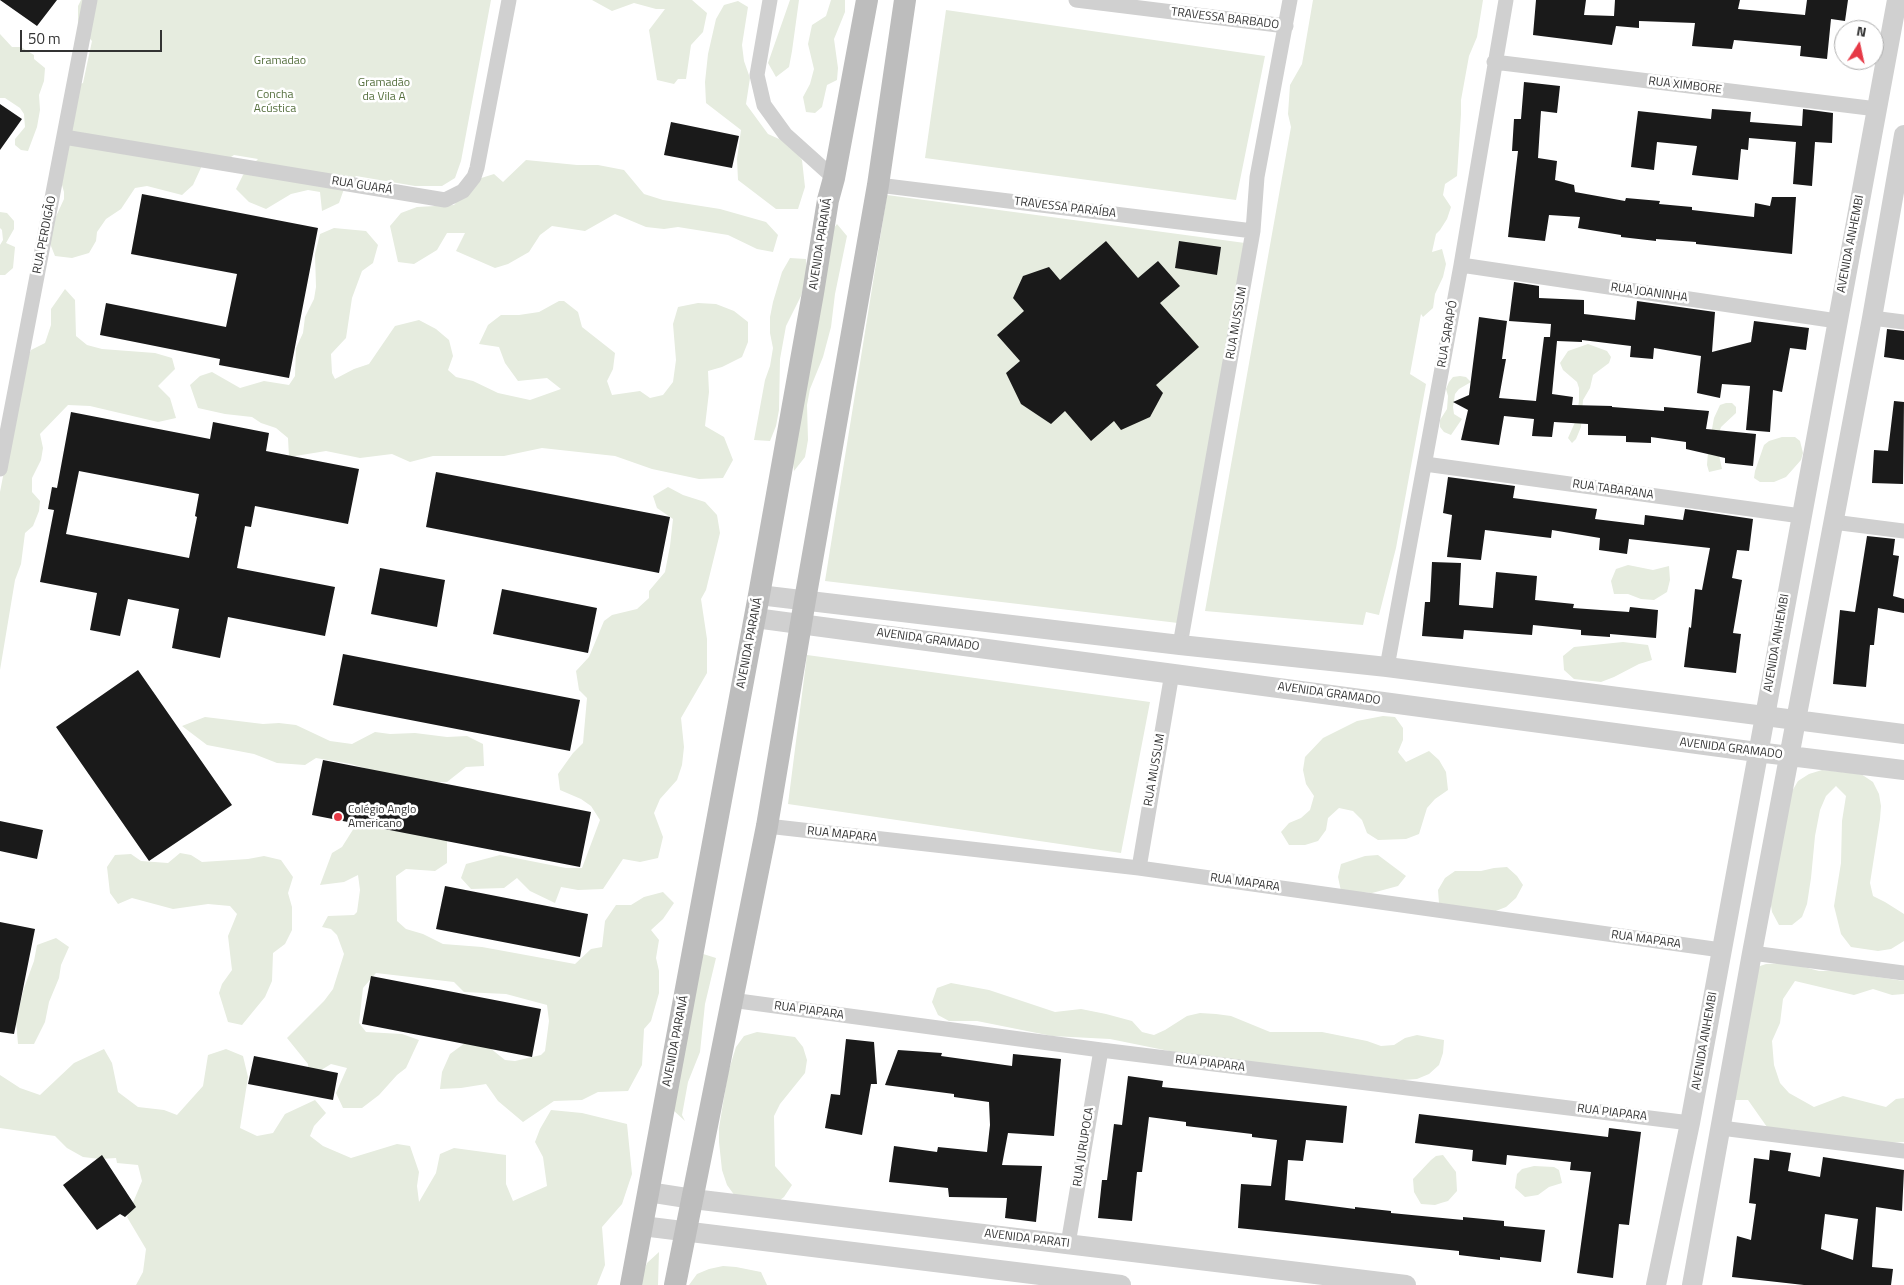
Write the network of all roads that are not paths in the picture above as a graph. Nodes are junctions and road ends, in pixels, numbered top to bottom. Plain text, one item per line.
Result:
1 (90, 0) edge
2 (509, 0) edge
3 (770, 0) edge
4 (867, 0) edge
5 (905, 0) edge
6 (1076, 0) edge
7 (1290, 0) edge
8 (1506, 0) edge
9 (1897, 0) edge
10 (1286, 26) junction
11 (1494, 62) junction
12 (1877, 109) junction
13 (1904, 135) edge
14 (64, 137) junction
15 (834, 178) junction
16 (878, 185) junction
17 (1253, 231) junction
18 (1461, 265) junction
19 (1872, 318) junction
20 (1837, 321) junction
21 (1904, 322) edge
22 (1425, 464) junction
23 (0, 469) edge
24 (1801, 516) junction
25 (1833, 522) junction
26 (1904, 531) edge
27 (759, 594) junction
28 (804, 600) junction
29 (755, 618) junction
30 (801, 623) junction
31 (1180, 645) junction
32 (1387, 667) junction
33 (1172, 673) junction
34 (1764, 717) junction
35 (1796, 720) junction
36 (1904, 734) edge
37 (1757, 752) junction
38 (1789, 756) junction
39 (1904, 770) edge
40 (767, 826) junction
41 (1138, 868) junction
42 (1721, 950) junction
43 (1752, 953) junction
44 (1904, 973) edge
45 (731, 1000) junction
46 (1101, 1050) junction
47 (1690, 1122) junction
48 (1721, 1128) junction
49 (1904, 1151) edge
50 (648, 1192) junction
51 (693, 1199) junction
52 (642, 1226) junction
53 (685, 1232) junction
54 (1068, 1244) junction
55 (1061, 1281) edge
56 (631, 1285) edge
57 (675, 1285) edge
58 (1121, 1285) edge
59 (1406, 1285) edge
60 (1656, 1285) edge
61 (1692, 1285) edge

1 - 14 street, RUA PERDIGÃO
2 - 14 street, RUA GUARÁ
3 - 15 street
4 - 15 main road, AVENIDA PARANÁ
5 - 16 main road
6 - 10 street, TRAVESSA BARBADO
7 - 10 street, RUA MUSSUM
8 - 11 street, RUA SARAPÓ
9 - 12 street, AVENIDA ANHEMBI
10 - 17 street, RUA MUSSUM
11 - 12 street, RUA XIMBORE
11 - 18 street, RUA SARAPÓ
12 - 20 street, AVENIDA ANHEMBI
13 - 19 street
14 - 23 street, RUA PERDIGÃO
15 - 27 main road, AVENIDA PARANÁ
16 - 17 street, TRAVESSA PARAÍBA
16 - 28 main road
17 - 31 street, RUA MUSSUM
18 - 20 street, RUA JOANINHA
18 - 22 street, RUA SARAPÓ
19 - 21 street
19 - 25 street
20 - 24 street, AVENIDA ANHEMBI
22 - 24 street, RUA TABARANA
22 - 32 street, RUA SARAPÓ
24 - 34 street, AVENIDA ANHEMBI
25 - 26 street
25 - 35 street
27 - 28 street, AVENIDA GRAMADO
27 - 29 main road, AVENIDA PARANÁ
28 - 30 main road
28 - 31 street, AVENIDA GRAMADO
29 - 30 street, AVENIDA GRAMADO
29 - 50 main road, AVENIDA PARANÁ
30 - 33 street, AVENIDA GRAMADO
30 - 40 main road
31 - 32 street, AVENIDA GRAMADO
32 - 34 street, AVENIDA GRAMADO
33 - 37 street, AVENIDA GRAMADO
33 - 41 street, RUA MUSSUM
34 - 35 street, AVENIDA GRAMADO
34 - 37 street, AVENIDA ANHEMBI
35 - 36 street, AVENIDA GRAMADO
35 - 38 street
37 - 38 street, AVENIDA GRAMADO
37 - 42 street, AVENIDA ANHEMBI
38 - 39 street, AVENIDA GRAMADO
38 - 43 street
40 - 41 street, RUA MAPARA
40 - 45 main road
41 - 42 street, RUA MAPARA
42 - 47 street, AVENIDA ANHEMBI
43 - 44 street
43 - 48 street
45 - 46 street, RUA PIAPARA
45 - 51 main road
46 - 47 street, RUA PIAPARA
46 - 54 street, RUA JURUPOCA
47 - 60 street, AVENIDA ANHEMBI
48 - 49 street
48 - 61 street
50 - 51 street, AVENIDA PARATI
50 - 52 main road, AVENIDA PARANÁ
51 - 53 main road
51 - 54 street, AVENIDA PARATI
52 - 53 street
52 - 56 main road, AVENIDA PARANÁ
53 - 55 street
53 - 57 main road
54 - 59 street, AVENIDA PARATI
55 - 58 street

